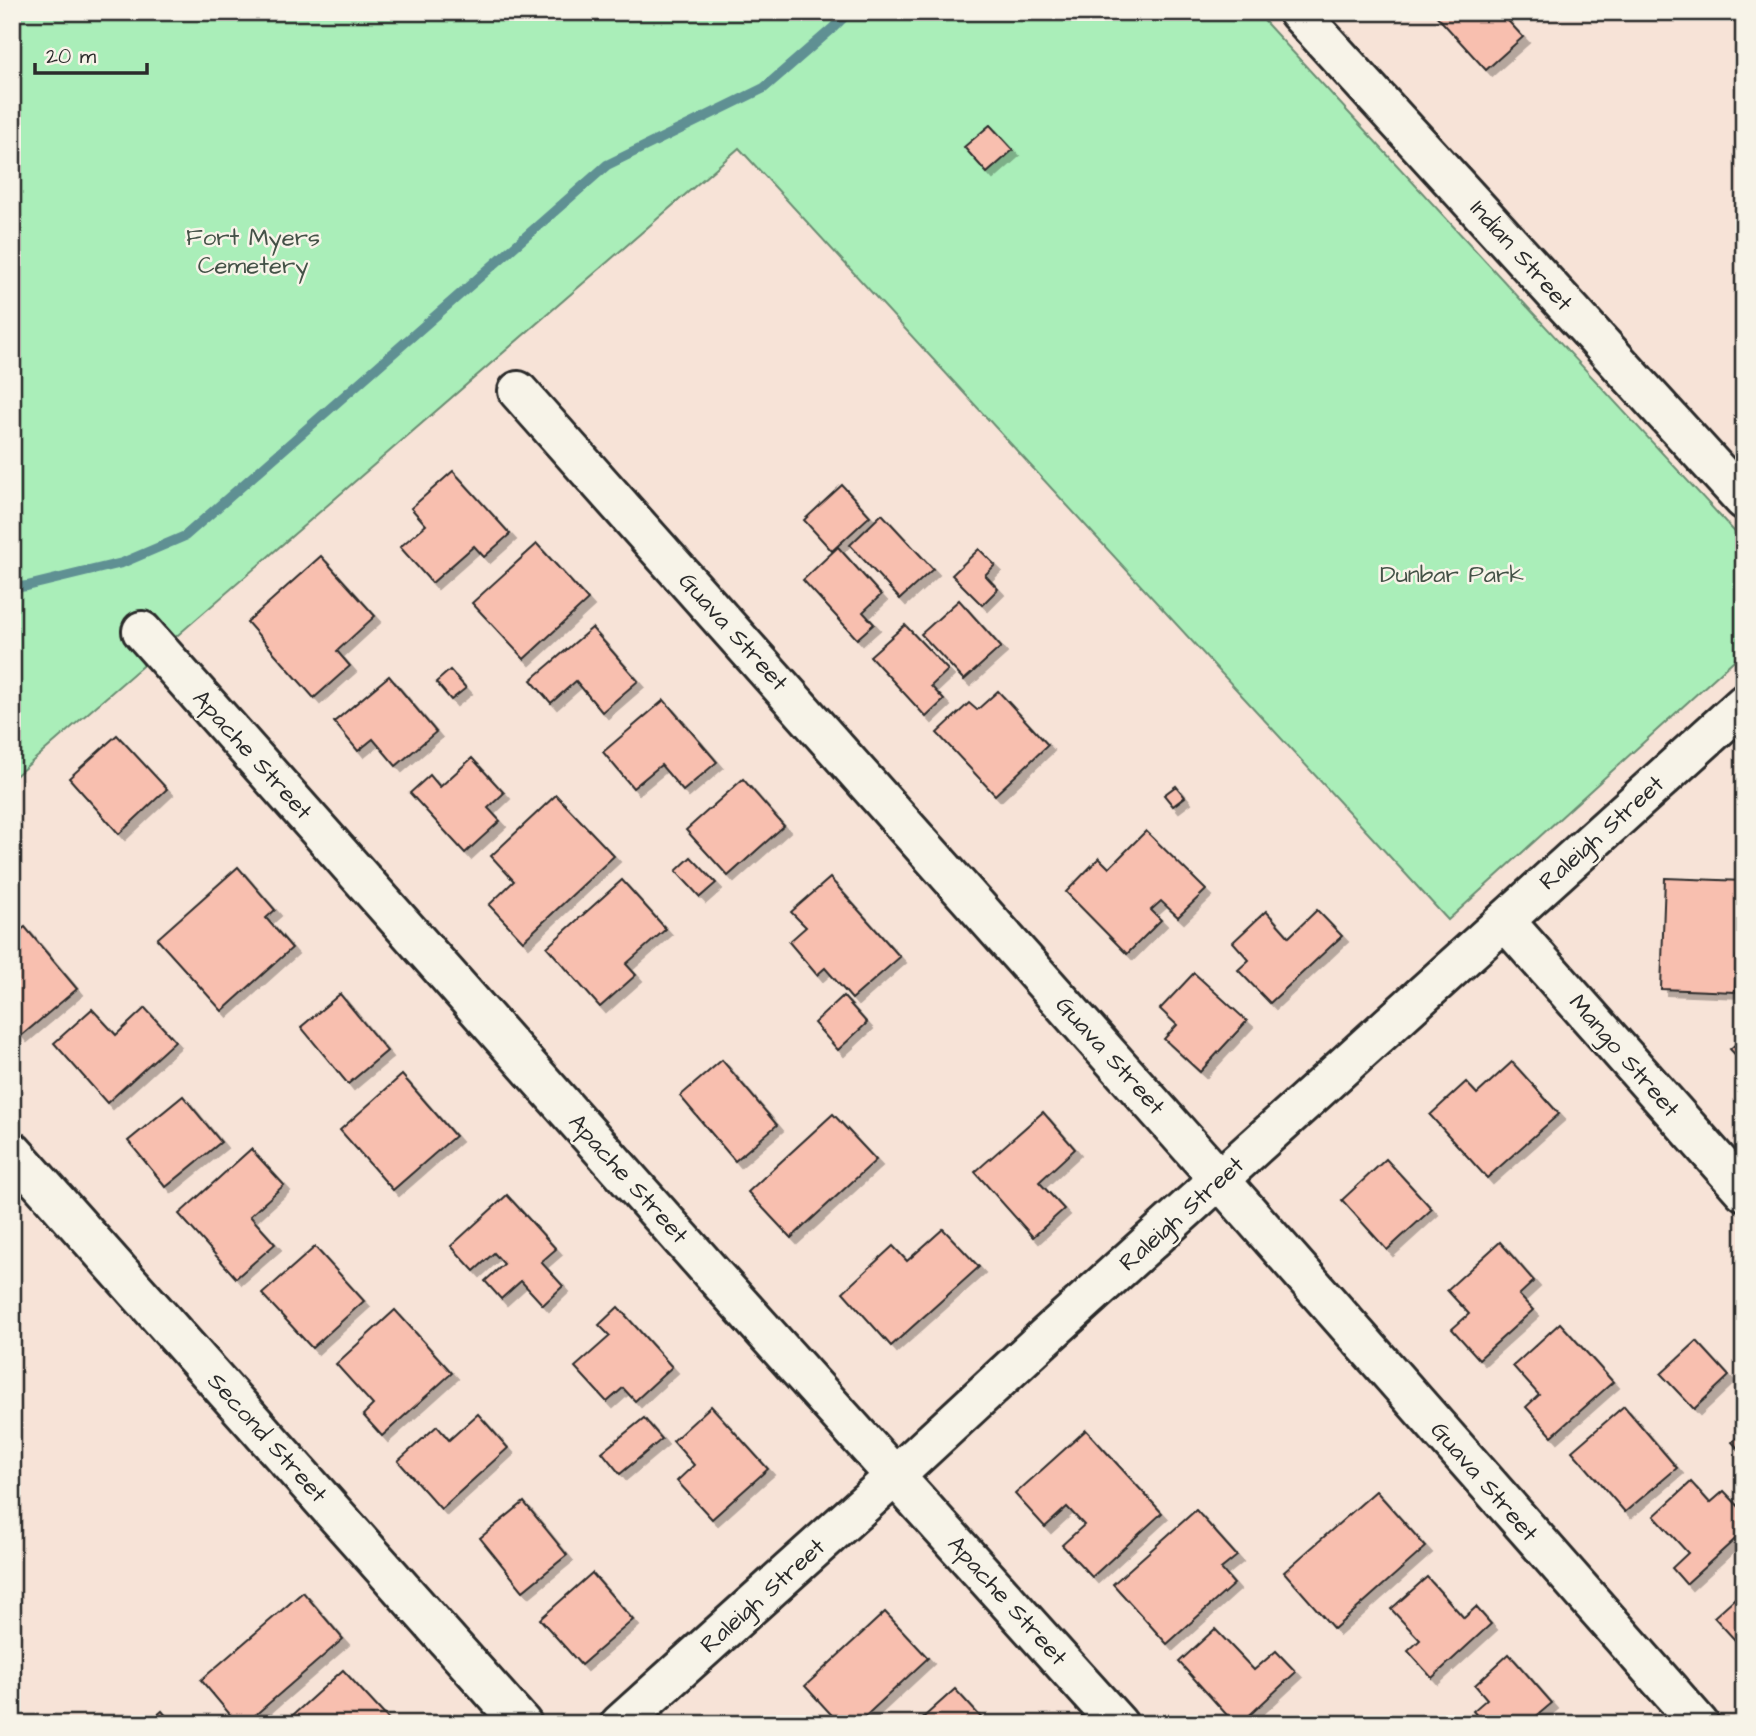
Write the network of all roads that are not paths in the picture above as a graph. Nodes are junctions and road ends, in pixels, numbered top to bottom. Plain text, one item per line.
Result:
1 (1298, 12) edge
2 (518, 391) dead end
3 (1744, 500) edge
4 (142, 631) dead end
5 (1744, 704) edge
6 (1505, 921) junction
7 (12, 1151) edge
8 (1220, 1180) junction
9 (1744, 1191) edge
10 (894, 1477) junction
11 (522, 1724) edge
12 (620, 1724) edge
13 (1118, 1724) edge
14 (1699, 1724) edge

1 - 3 street, Indian Street
2 - 8 street, Guava Street
4 - 10 street, Apache Street
5 - 6 street, Raleigh Street
6 - 8 street, Raleigh Street
6 - 9 street, Mango Street
7 - 11 street, Second Street
8 - 10 street, Raleigh Street
8 - 14 street, Guava Street
10 - 12 street, Raleigh Street
10 - 13 street, Apache Street

